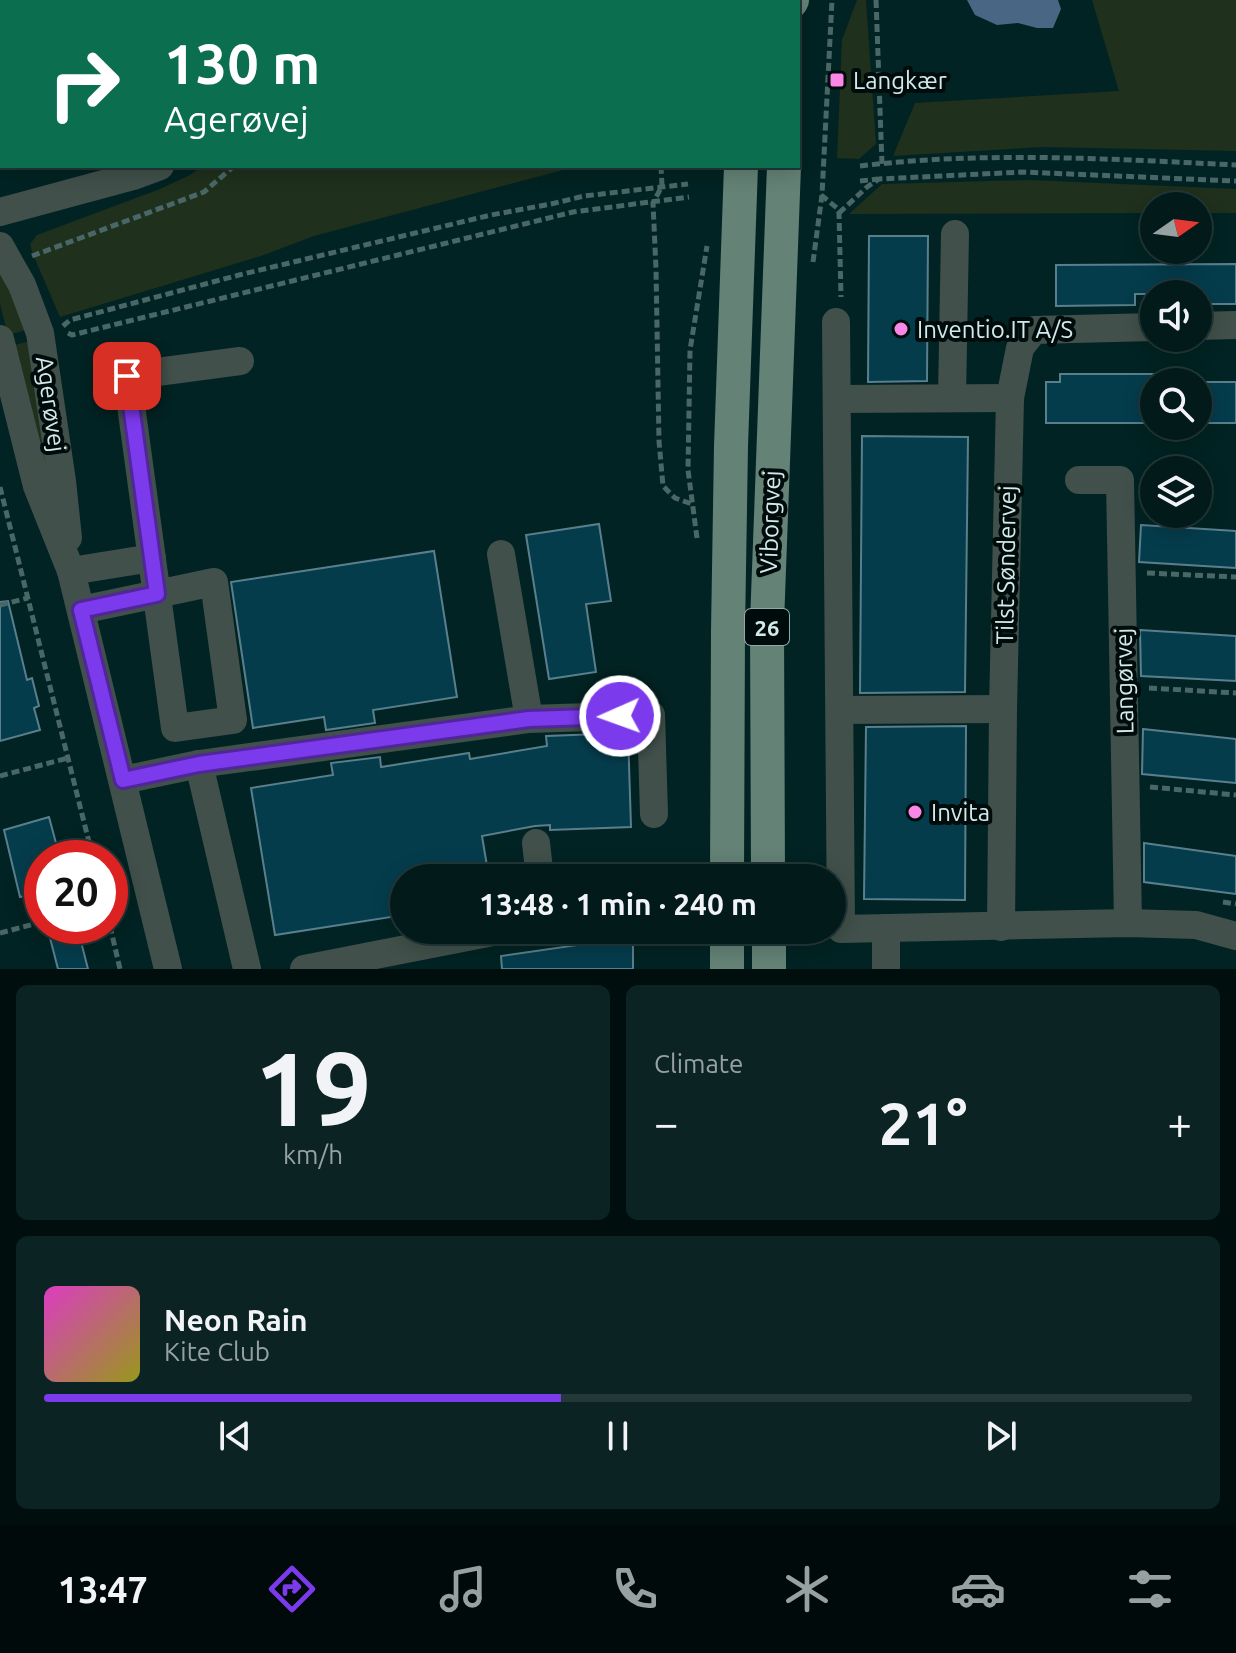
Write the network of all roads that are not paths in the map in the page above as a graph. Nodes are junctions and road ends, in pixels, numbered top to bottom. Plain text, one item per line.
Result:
1 (155, 168) edge
2 (741, 168) edge
3 (784, 168) edge
4 (0, 212) edge
5 (955, 234) dead end
6 (0, 246) edge
7 (836, 322) road end
8 (1236, 325) edge
9 (1212, 326) edge
10 (1140, 327) edge
11 (0, 339) edge
12 (240, 361) dead end
13 (952, 398) junction
14 (1010, 398) junction
15 (837, 399) junction
16 (1079, 480) dead end
17 (501, 554) dead end
18 (152, 558) junction
19 (71, 571) junction
20 (157, 594) junction
21 (81, 610) junction
22 (1003, 709) junction
23 (840, 710) junction
24 (529, 719) junction
25 (199, 764) junction
26 (123, 780) junction
27 (654, 814) dead end
28 (536, 843) dead end
29 (538, 864) edge
30 (727, 864) edge
31 (768, 864) edge
32 (1128, 923) junction
33 (1001, 927) junction
34 (886, 928) junction
35 (1236, 936) edge
36 (432, 944) edge
37 (727, 944) edge
38 (769, 944) edge
39 (168, 969) edge
40 (247, 969) edge
41 (304, 969) edge
42 (727, 969) edge
43 (769, 969) edge
44 (886, 969) edge

1 - 4 street
2 - 30 main road, Viborgvej / 26
3 - 31 main road, Viborgvej / 26
5 - 13 street
6 - 19 street, Agerøvej
7 - 15 street
8 - 9 street
10 - 14 street, Tilst Søndervej
11 - 19 street, Agerøvej
12 - 18 street
13 - 14 street
13 - 15 street
14 - 22 street, Tilst Søndervej
15 - 23 street
16 - 32 street, Langørvej
17 - 24 street
18 - 19 street
18 - 20 street
19 - 21 street, Agerøvej
20 - 20 street
20 - 21 street
21 - 26 street, Agerøvej
22 - 23 street
22 - 33 street, Tilst Søndervej
23 - 34 street
24 - 25 street
24 - 27 street
25 - 26 street
25 - 40 street
26 - 39 street, Agerøvej
28 - 29 street
32 - 33 street
32 - 35 street
33 - 34 street
34 - 44 street
36 - 41 street
37 - 42 main road
38 - 43 main road

